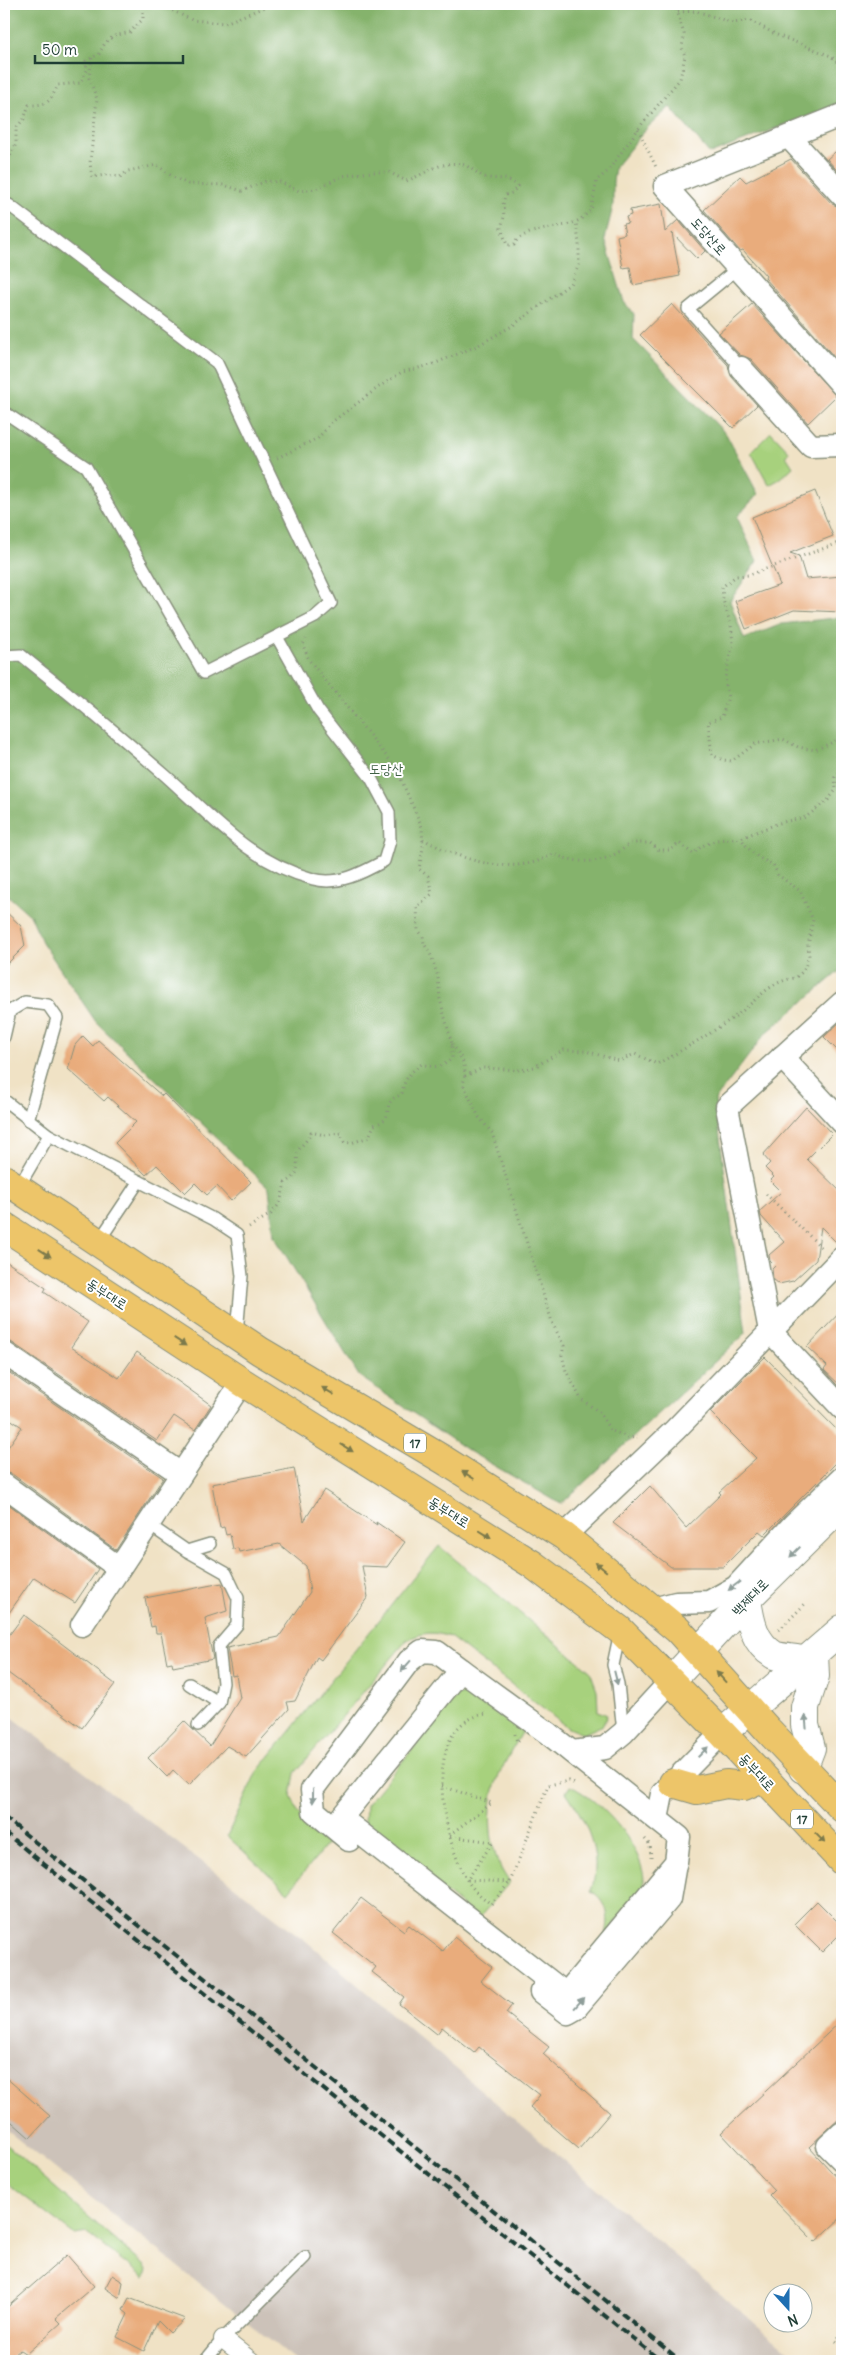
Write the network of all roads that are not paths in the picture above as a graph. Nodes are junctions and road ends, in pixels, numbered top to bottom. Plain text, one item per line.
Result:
1 (842, 115) edge
2 (790, 138) junction
3 (842, 194) edge
4 (4, 212) edge
5 (738, 268) junction
6 (738, 364) joint
7 (842, 386) edge
8 (4, 412) edge
9 (842, 445) edge
10 (278, 637) junction
11 (4, 656) edge
12 (842, 1003) edge
13 (4, 1037) edge
14 (782, 1057) junction
15 (4, 1100) edge
16 (28, 1120) junction
17 (842, 1122) edge
18 (49, 1135) junction
19 (139, 1181) junction
20 (11, 1183) edge
21 (4, 1226) edge
22 (100, 1241) junction
23 (840, 1260) edge
24 (770, 1331) junction
25 (237, 1335) junction
26 (4, 1353) edge
27 (242, 1382) junction
28 (842, 1408) edge
29 (180, 1474) junction
30 (842, 1478) edge
31 (842, 1484) edge
32 (4, 1485) edge
33 (837, 1510) edge
34 (148, 1524) junction
35 (793, 1525) junction
36 (564, 1536) junction
37 (210, 1544) dead end
38 (186, 1551) junction
39 (119, 1568) junction
40 (746, 1599) junction
41 (653, 1609) junction
42 (82, 1625) dead end
43 (842, 1629) edge
44 (620, 1630) junction
45 (698, 1652) junction
46 (810, 1658) junction
47 (461, 1670) junction
48 (671, 1681) junction
49 (189, 1684) dead end
50 (219, 1703) junction
51 (750, 1709) junction
52 (198, 1725) dead end
53 (623, 1733) junction
54 (722, 1733) junction
55 (572, 1752) junction
56 (803, 1769) junction
57 (762, 1778) junction
58 (673, 1782) junction
59 (842, 1808) edge
60 (656, 1819) junction
61 (842, 1861) edge
62 (676, 1862) junction
63 (842, 2132) edge
64 (842, 2160) edge
65 (305, 2256) dead end
66 (223, 2339) junction
67 (205, 2361) edge
68 (250, 2361) edge

1 - 2 street
2 - 3 street
2 - 5 street, 도당산로
4 - 10 lane
5 - 6 lane
5 - 7 street, 도당산로
6 - 9 street
8 - 10 lane
10 - 11 lane
12 - 14 street
13 - 16 lane
14 - 17 street
14 - 24 street
15 - 16 lane
16 - 18 lane
18 - 19 lane
18 - 20 lane
19 - 22 lane
19 - 25 lane
20 - 22 main road, 17
21 -> 27 main road, 동부대로 / 17
22 - 25 main road, 17
23 - 24 street
24 - 28 street
24 - 36 street
36 -> 25 main road, 17
26 - 29 street
27 - 29 street
27 -> 44 main road, 동부대로 / 17
29 - 34 street
30 - 35 street
31 - 33 street
32 - 39 street
33 - 35 street
33 -> 40 street, 백제대로
34 - 38 lane
34 - 39 street
35 -> 41 street
41 -> 36 main road, 17
37 - 38 lane
38 - 50 lane
39 - 42 street
40 - 45 street, 백제대로
40 - 46 street
41 - 45 main road, 17
43 - 46 street
44 - 48 main road, 동부대로 / 17
44 -> 53 lane
45 - 48 street, 백제대로
51 -> 45 main road, 17
46 - 51 street
56 -> 46 street
47 - 55 street
47 - 62 street
47 -> 62 street
48 - 53 street
48 - 54 main road, 동부대로 / 17
49 - 50 lane
50 - 52 lane
51 - 54 street
51 - 56 main road, 17
53 - 55 street
54 - 57 main road, 동부대로 / 17
58 -> 54 street
55 - 60 street
56 - 59 main road, 17
57 - 58 main road
57 -> 61 main road, 동부대로 / 17
58 - 60 street
60 - 62 street
63 - 64 street
65 - 66 lane
66 - 67 lane
66 - 68 street

